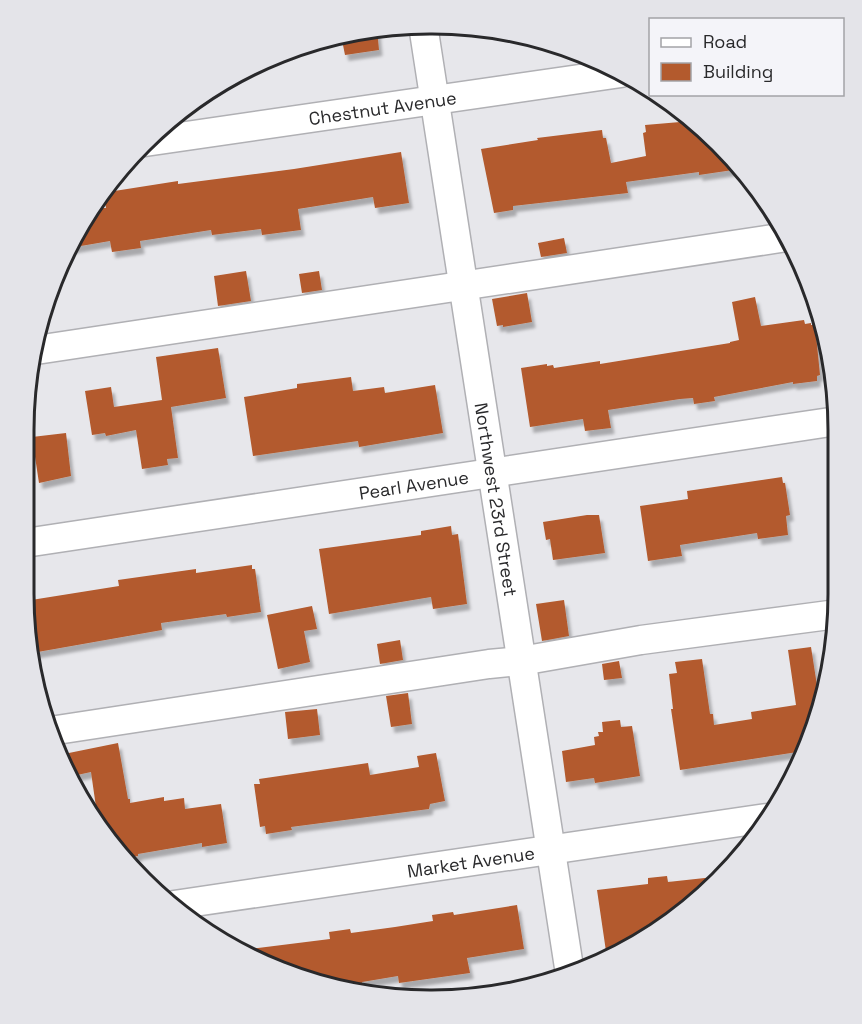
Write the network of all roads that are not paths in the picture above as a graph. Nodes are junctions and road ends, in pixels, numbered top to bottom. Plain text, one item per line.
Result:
1 (424, 34) edge
2 (606, 75) edge
3 (434, 100) junction
4 (163, 139) edge
5 (777, 238) edge
6 (463, 286) junction
7 (43, 349) edge
8 (828, 423) edge
9 (491, 473) junction
10 (34, 542) edge
11 (827, 615) edge
12 (521, 662) junction
13 (59, 730) edge
14 (756, 820) edge
15 (551, 849) junction
16 (185, 903) edge
17 (569, 964) edge

1 - 3 street, Northwest 23rd Street
2 - 3 street, Chestnut Avenue
3 - 4 street, Chestnut Avenue
3 - 6 street, Northwest 23rd Street
5 - 6 street
6 - 7 street
6 - 9 street, Northwest 23rd Street
8 - 9 street, Pearl Avenue
9 - 10 street, Pearl Avenue
9 - 12 street, Northwest 23rd Street
11 - 12 street
12 - 13 street
12 - 15 street, Northwest 23rd Street
14 - 15 street, Market Avenue
15 - 16 street, Market Avenue
15 - 17 street, Northwest 23rd Street

